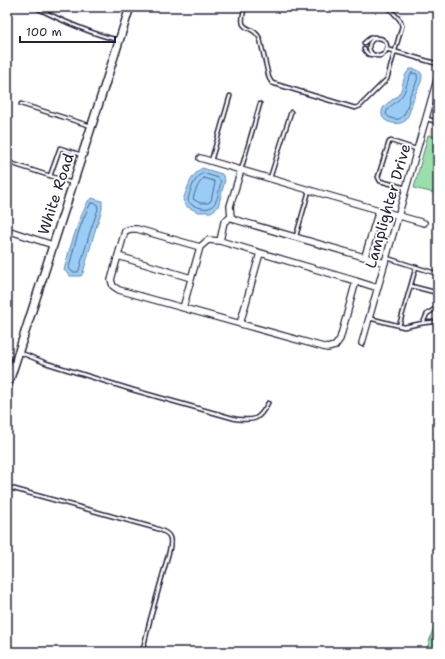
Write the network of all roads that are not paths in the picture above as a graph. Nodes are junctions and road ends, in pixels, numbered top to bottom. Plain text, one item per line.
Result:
1 (35, 7) edge
2 (130, 7) edge
3 (245, 7) edge
4 (388, 7) edge
5 (378, 38) junction
6 (119, 40) junction
7 (364, 43) dead end
8 (364, 49) dead end
9 (386, 50) junction
10 (395, 52) junction
11 (377, 55) junction
12 (438, 64) edge
13 (438, 76) edge
14 (230, 96) dead end
15 (21, 104) dead end
16 (260, 104) dead end
17 (291, 112) dead end
18 (426, 118) junction
19 (438, 122) edge
20 (91, 126) junction
21 (417, 149) junction
22 (82, 155) junction
23 (200, 158) dead end
24 (210, 161) junction
25 (7, 162) edge
26 (240, 170) junction
27 (50, 176) junction
28 (270, 179) junction
29 (73, 183) junction
30 (406, 188) junction
31 (309, 190) junction
32 (379, 210) junction
33 (399, 215) junction
34 (231, 216) junction
35 (424, 223) dead end
36 (7, 230) edge
37 (296, 237) junction
38 (220, 241) junction
39 (53, 245) junction
40 (200, 247) junction
41 (260, 253) junction
42 (118, 256) junction
43 (365, 256) junction
44 (386, 260) junction
45 (416, 267) junction
46 (438, 274) edge
47 (191, 278) junction
48 (356, 281) junction
49 (411, 286) junction
50 (378, 288) junction
51 (438, 293) edge
52 (183, 308) junction
53 (438, 311) edge
54 (370, 318) junction
55 (433, 322) dead end
56 (423, 323) junction
57 (240, 324) junction
58 (400, 326) junction
59 (362, 343) dead end
60 (19, 351) junction
61 (7, 388) edge
62 (268, 403) dead end
63 (7, 487) edge
64 (143, 649) dead end

1 - 6 lane
2 - 6 street, White Road
3 - 10 lane
4 - 10 lane
5 - 7 lane
5 - 9 lane
5 - 11 lane
6 - 20 street, White Road
8 - 11 lane
9 - 10 lane
9 - 11 lane
10 - 12 lane
13 - 18 street, Lamplighter Drive
14 - 24 lane
15 - 20 lane
16 - 26 lane
17 - 28 lane
18 - 19 lane
18 - 21 street, Lamplighter Drive
20 - 22 street, White Road
21 - 30 street, Lamplighter Drive
21 - 30 lane
22 - 27 lane
22 - 29 street, White Road
23 - 24 street
24 - 26 street
25 - 27 lane
26 - 28 street
26 - 34 street
27 - 29 lane
28 - 31 street
29 - 39 street, White Road
30 - 33 street, Lamplighter Drive
31 - 32 street
31 - 37 lane
32 - 33 street
32 - 43 street
33 - 35 street
33 - 44 street, Lamplighter Drive
34 - 37 street
34 - 38 street
36 - 39 street
37 - 43 street
38 - 40 street
38 - 41 street
39 - 60 street, White Road
40 - 42 street
40 - 47 street
41 - 48 street
41 - 57 street
42 - 47 street
42 - 52 street
43 - 44 street
44 - 45 lane
44 - 50 street, Lamplighter Drive
45 - 46 lane
45 - 49 lane
47 - 52 street
48 - 50 street
48 - 57 street
49 - 51 lane
49 - 58 lane
50 - 54 street, Lamplighter Drive
52 - 57 street
53 - 56 lane
54 - 58 lane
54 - 59 street, Lamplighter Drive
55 - 56 lane
56 - 58 lane
60 - 61 street, White Road
60 - 62 lane
63 - 64 lane

